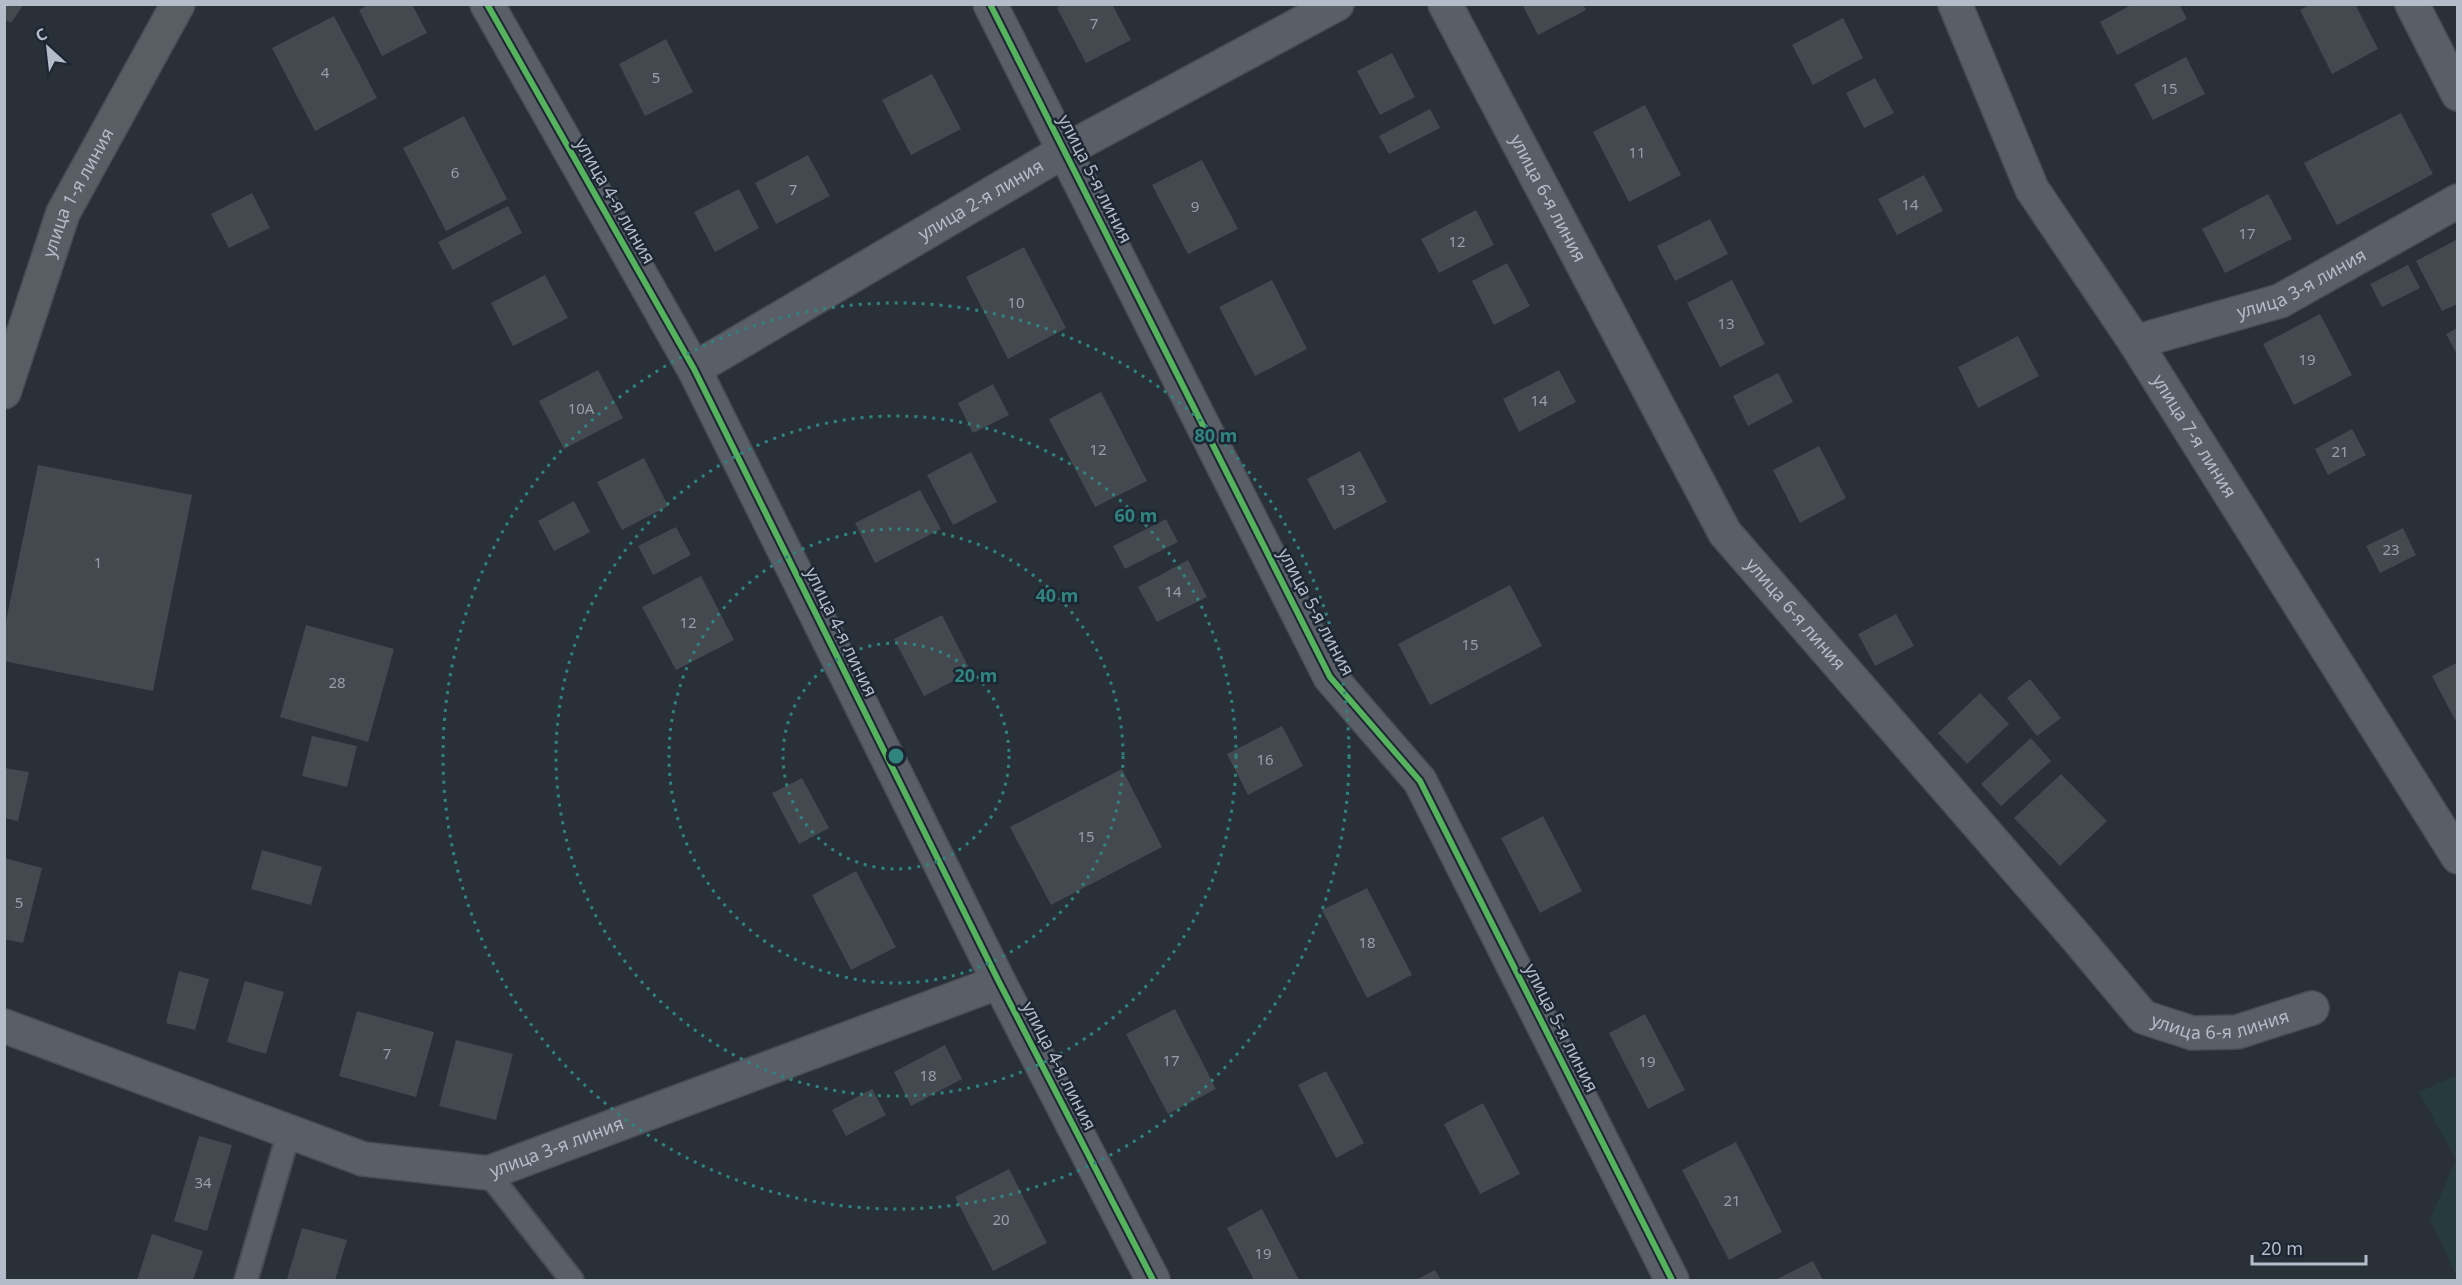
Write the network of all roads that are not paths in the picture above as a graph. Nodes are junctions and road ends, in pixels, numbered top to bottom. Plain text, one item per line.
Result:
1 (178, 4) edge
2 (487, 4) edge
3 (990, 4) edge
4 (1337, 4) edge
5 (1445, 4) edge
6 (1954, 4) edge
7 (2412, 4) edge
8 (2457, 94) edge
9 (1064, 151) junction
10 (2457, 201) edge
11 (2135, 342) junction
12 (694, 369) junction
13 (4, 392) edge
14 (2457, 857) edge
15 (999, 982) junction
16 (2312, 1008) dead end
17 (4, 1026) edge
18 (290, 1131) junction
19 (488, 1173) junction
20 (246, 1281) edge
21 (572, 1281) edge
22 (1153, 1281) edge
23 (1672, 1281) edge

1 - 13 street, улица 1-я линия
2 - 12 street, улица 4-я линия
3 - 9 street, улица 5-я линия
4 - 9 street, улица 2-я линия
5 - 16 street, улица 6-я линия
6 - 11 street, улица 7-я линия
7 - 8 street
9 - 12 street, улица 2-я линия
9 - 23 street, улица 5-я линия
10 - 11 street, улица 3-я линия
11 - 14 street, улица 7-я линия
12 - 15 street, улица 4-я линия
15 - 19 street, улица 3-я линия
15 - 22 street, улица 4-я линия
17 - 18 street, улица 3-я линия
18 - 19 street, улица 3-я линия
18 - 20 lane
19 - 21 lane

